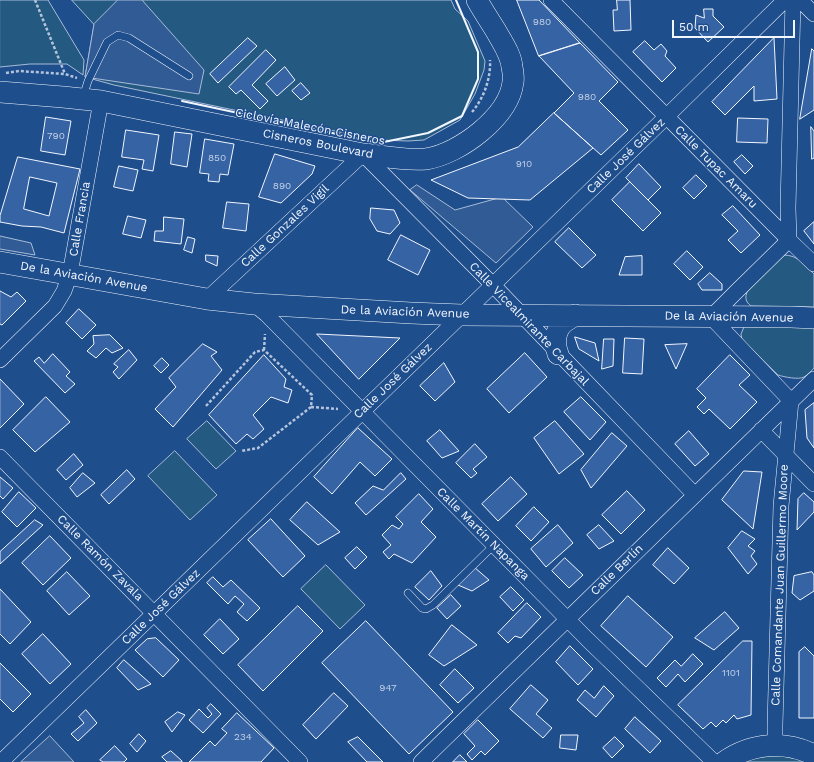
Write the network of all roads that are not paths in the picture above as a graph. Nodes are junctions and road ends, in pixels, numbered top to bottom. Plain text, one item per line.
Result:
1 (477, 0) edge
2 (551, 0) edge
3 (785, 0) edge
4 (793, 0) edge
5 (800, 0) edge
6 (814, 14) edge
7 (189, 76) dead end
8 (0, 92) edge
9 (91, 94) junction
10 (666, 117) junction
11 (363, 154) junction
12 (789, 240) junction
13 (0, 262) edge
14 (814, 264) edge
15 (70, 274) junction
16 (493, 285) junction
17 (207, 299) junction
18 (254, 304) junction
19 (462, 314) junction
20 (521, 315) junction
21 (575, 315) junction
22 (711, 317) junction
23 (814, 318) edge
24 (558, 354) junction
25 (0, 360) edge
26 (814, 379) edge
27 (791, 401) junction
28 (363, 411) junction
29 (761, 430) junction
30 (785, 454) junction
31 (0, 457) edge
32 (814, 484) edge
33 (695, 495) junction
34 (494, 545) junction
35 (408, 593) dead end
36 (154, 613) junction
37 (567, 619) junction
38 (775, 745) junction
39 (814, 755) edge
40 (1, 762) edge
41 (300, 762) edge
42 (421, 762) edge
43 (714, 762) edge
44 (724, 762) edge

1 - 11 main road, Cisneros Boulevard
2 - 10 street, Calle Tupac Amaru
3 - 10 street, Calle José Gálvez
4 - 12 street
5 - 6 street
7 - 9 lane
8 - 9 main road, Cisneros Boulevard
9 - 11 main road, Cisneros Boulevard
9 - 15 street, Calle Francia
10 - 12 street, Calle Tupac Amaru
10 - 16 street, Calle José Gálvez
11 - 16 street, Calle Vicealmirante Carbajal
11 - 17 street, Calle Gonzales Vigil
12 - 14 street, Calle Tupac Amaru
12 - 22 street
13 - 15 main road, De la Aviación Avenue
15 - 17 main road, De la Aviación Avenue
15 - 25 street, Calle Francia
16 - 19 street, Calle José Gálvez
16 - 20 street, Calle Vicealmirante Carbajal
17 - 18 main road, De la Aviación Avenue
18 - 19 main road, De la Aviación Avenue
18 - 28 street, Calle Martín Napanga
19 - 20 main road, De la Aviación Avenue
19 - 28 street, Calle José Gálvez
20 - 21 main road, De la Aviación Avenue
20 - 24 street, Calle Vicealmirante Carbajal
21 - 22 main road, De la Aviación Avenue
21 - 24 main road
22 - 23 main road, De la Aviación Avenue
22 - 27 street
24 - 33 street, Calle Vicealmirante Carbajal
26 - 27 street, Calle Berlín
27 - 29 street, Calle Berlín
27 - 30 street, Calle Comandante Juan Guillermo Moore
28 - 34 street, Calle Martín Napanga
28 - 36 street, Calle José Gálvez
29 - 30 street
29 - 33 street, Calle Berlín
30 - 32 street
30 - 38 street, Calle Comandante Juan Guillermo Moore
31 - 36 street, Calle Ramón Zavala
33 - 37 street, Calle Berlín
34 - 35 lane
34 - 37 street, Calle Martín Napanga
36 - 40 street, Calle José Gálvez
36 - 41 street, Calle Ramón Zavala
37 - 42 street, Calle Berlín
37 - 43 street, Calle Martín Napanga
38 - 39 main road
38 - 44 main road

